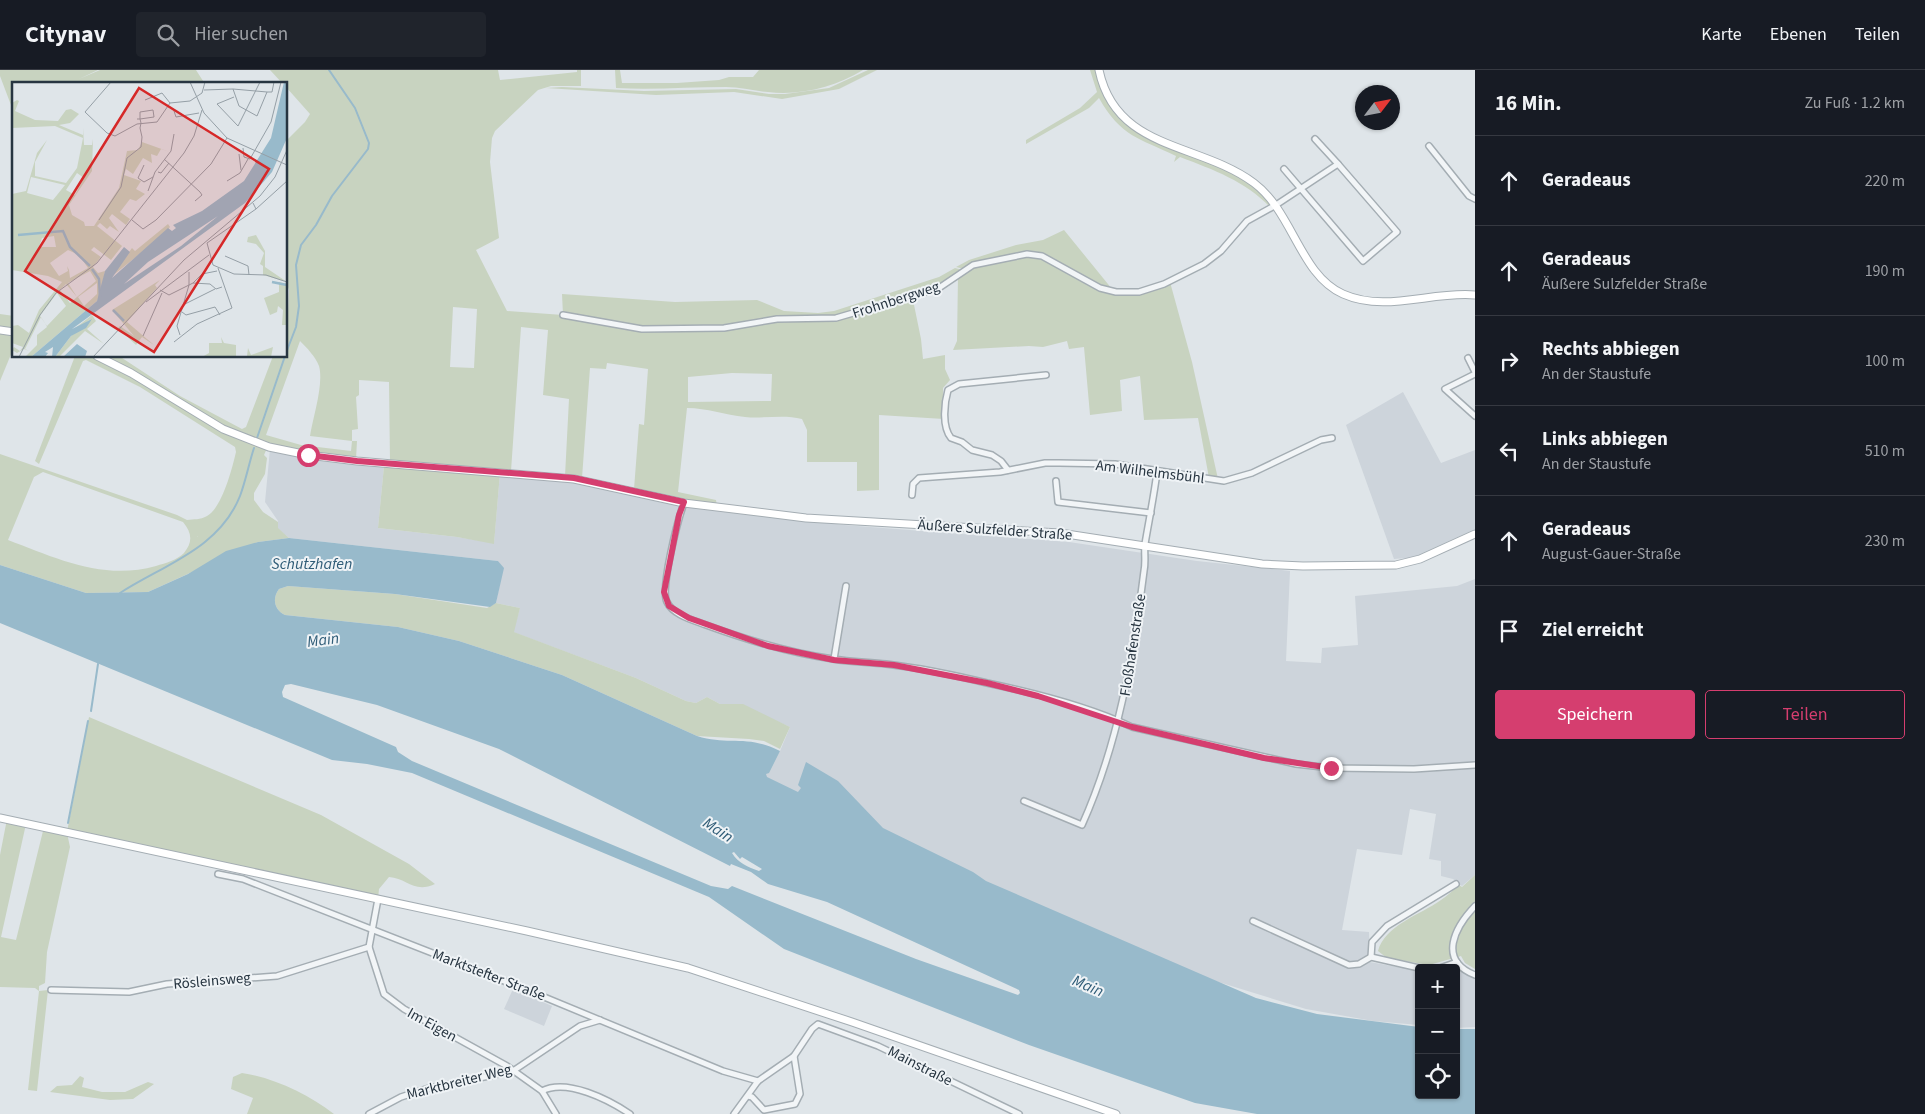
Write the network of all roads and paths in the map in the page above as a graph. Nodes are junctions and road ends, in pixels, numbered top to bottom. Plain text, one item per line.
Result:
1 (1099, 70) edge
2 (1315, 139) dead end
3 (1429, 146) dead end
4 (1338, 164) junction
5 (1284, 169) dead end
6 (1299, 188) junction
7 (1475, 199) edge
8 (1276, 205) junction
9 (1475, 295) edge
10 (564, 315) dead end
11 (101, 358) edge
12 (1468, 358) dead end
13 (1475, 373) edge
14 (1046, 375) dead end
15 (1475, 416) edge
16 (1332, 438) dead end
17 (1008, 470) junction
18 (1157, 472) junction
19 (1056, 481) dead end
20 (912, 495) dead end
21 (684, 502) junction
22 (1151, 513) junction
23 (1475, 534) edge
24 (1145, 546) junction
25 (846, 586) dead end
26 (834, 660) junction
27 (1118, 720) junction
28 (1475, 765) edge
29 (1024, 801) dead end
30 (0, 818) edge
31 (218, 874) dead end
32 (1456, 884) dead end
33 (378, 899) junction
34 (1475, 906) edge
35 (1253, 921) dead end
36 (373, 930) junction
37 (369, 947) junction
38 (1371, 957) junction
39 (1457, 962) junction
40 (1451, 964) edge
41 (1415, 967) edge
42 (1475, 975) edge
43 (51, 990) dead end
44 (600, 1020) junction
45 (794, 1056) junction
46 (513, 1071) junction
47 (758, 1081) junction
48 (542, 1091) junction
49 (748, 1096) junction
50 (376, 1113) edge
51 (369, 1114) edge
52 (556, 1114) edge
53 (630, 1114) edge
54 (734, 1114) edge
55 (1019, 1114) edge
56 (1116, 1114) edge

1 - 8 main road
2 - 4 street
3 - 7 street
4 - 6 street, Frohnbergweg
4 - 6 street
5 - 6 street
6 - 8 street, Frohnbergweg
8 - 9 main road
8 - 10 street, Frohnbergweg
11 - 21 main road, Äußere Sulzfelder Straße
12 - 13 street
13 - 15 street
14 - 17 street
16 - 18 street, Am Wilhelmsbühl
17 - 18 street, Am Wilhelmsbühl
17 - 20 street, Am Wilhelmsbühl
18 - 22 street, Floßhafenstraße
19 - 22 street
21 - 24 main road, Äußere Sulzfelder Straße
21 - 26 street
22 - 24 street, Floßhafenstraße
23 - 24 main road, Äußere Sulzfelder Straße
24 - 27 street, Floßhafenstraße
25 - 26 street
26 - 27 street
27 - 28 street
27 - 29 street, Floßhafenstraße
30 - 33 main road
31 - 36 street, Marktstefter Straße
32 - 38 street
33 - 36 street
33 - 56 main road
34 - 39 street
35 - 38 street
36 - 37 street
36 - 44 street, Marktstefter Straße
37 - 43 street, Rösleinsweg
37 - 46 street, Im Eigen
38 - 41 street
39 - 40 street
39 - 42 street
44 - 46 street, Marktbreiter Weg
44 - 47 street, Marktstefter Straße
45 - 47 street
45 - 49 street
45 - 55 street, Mainstraße
46 - 48 street, Im Eigen
46 - 50 street, Marktbreiter Weg
47 - 49 street
48 - 52 street, Im Eigen
48 - 53 street
49 - 54 street
50 - 51 street, Marktbreiter Weg

